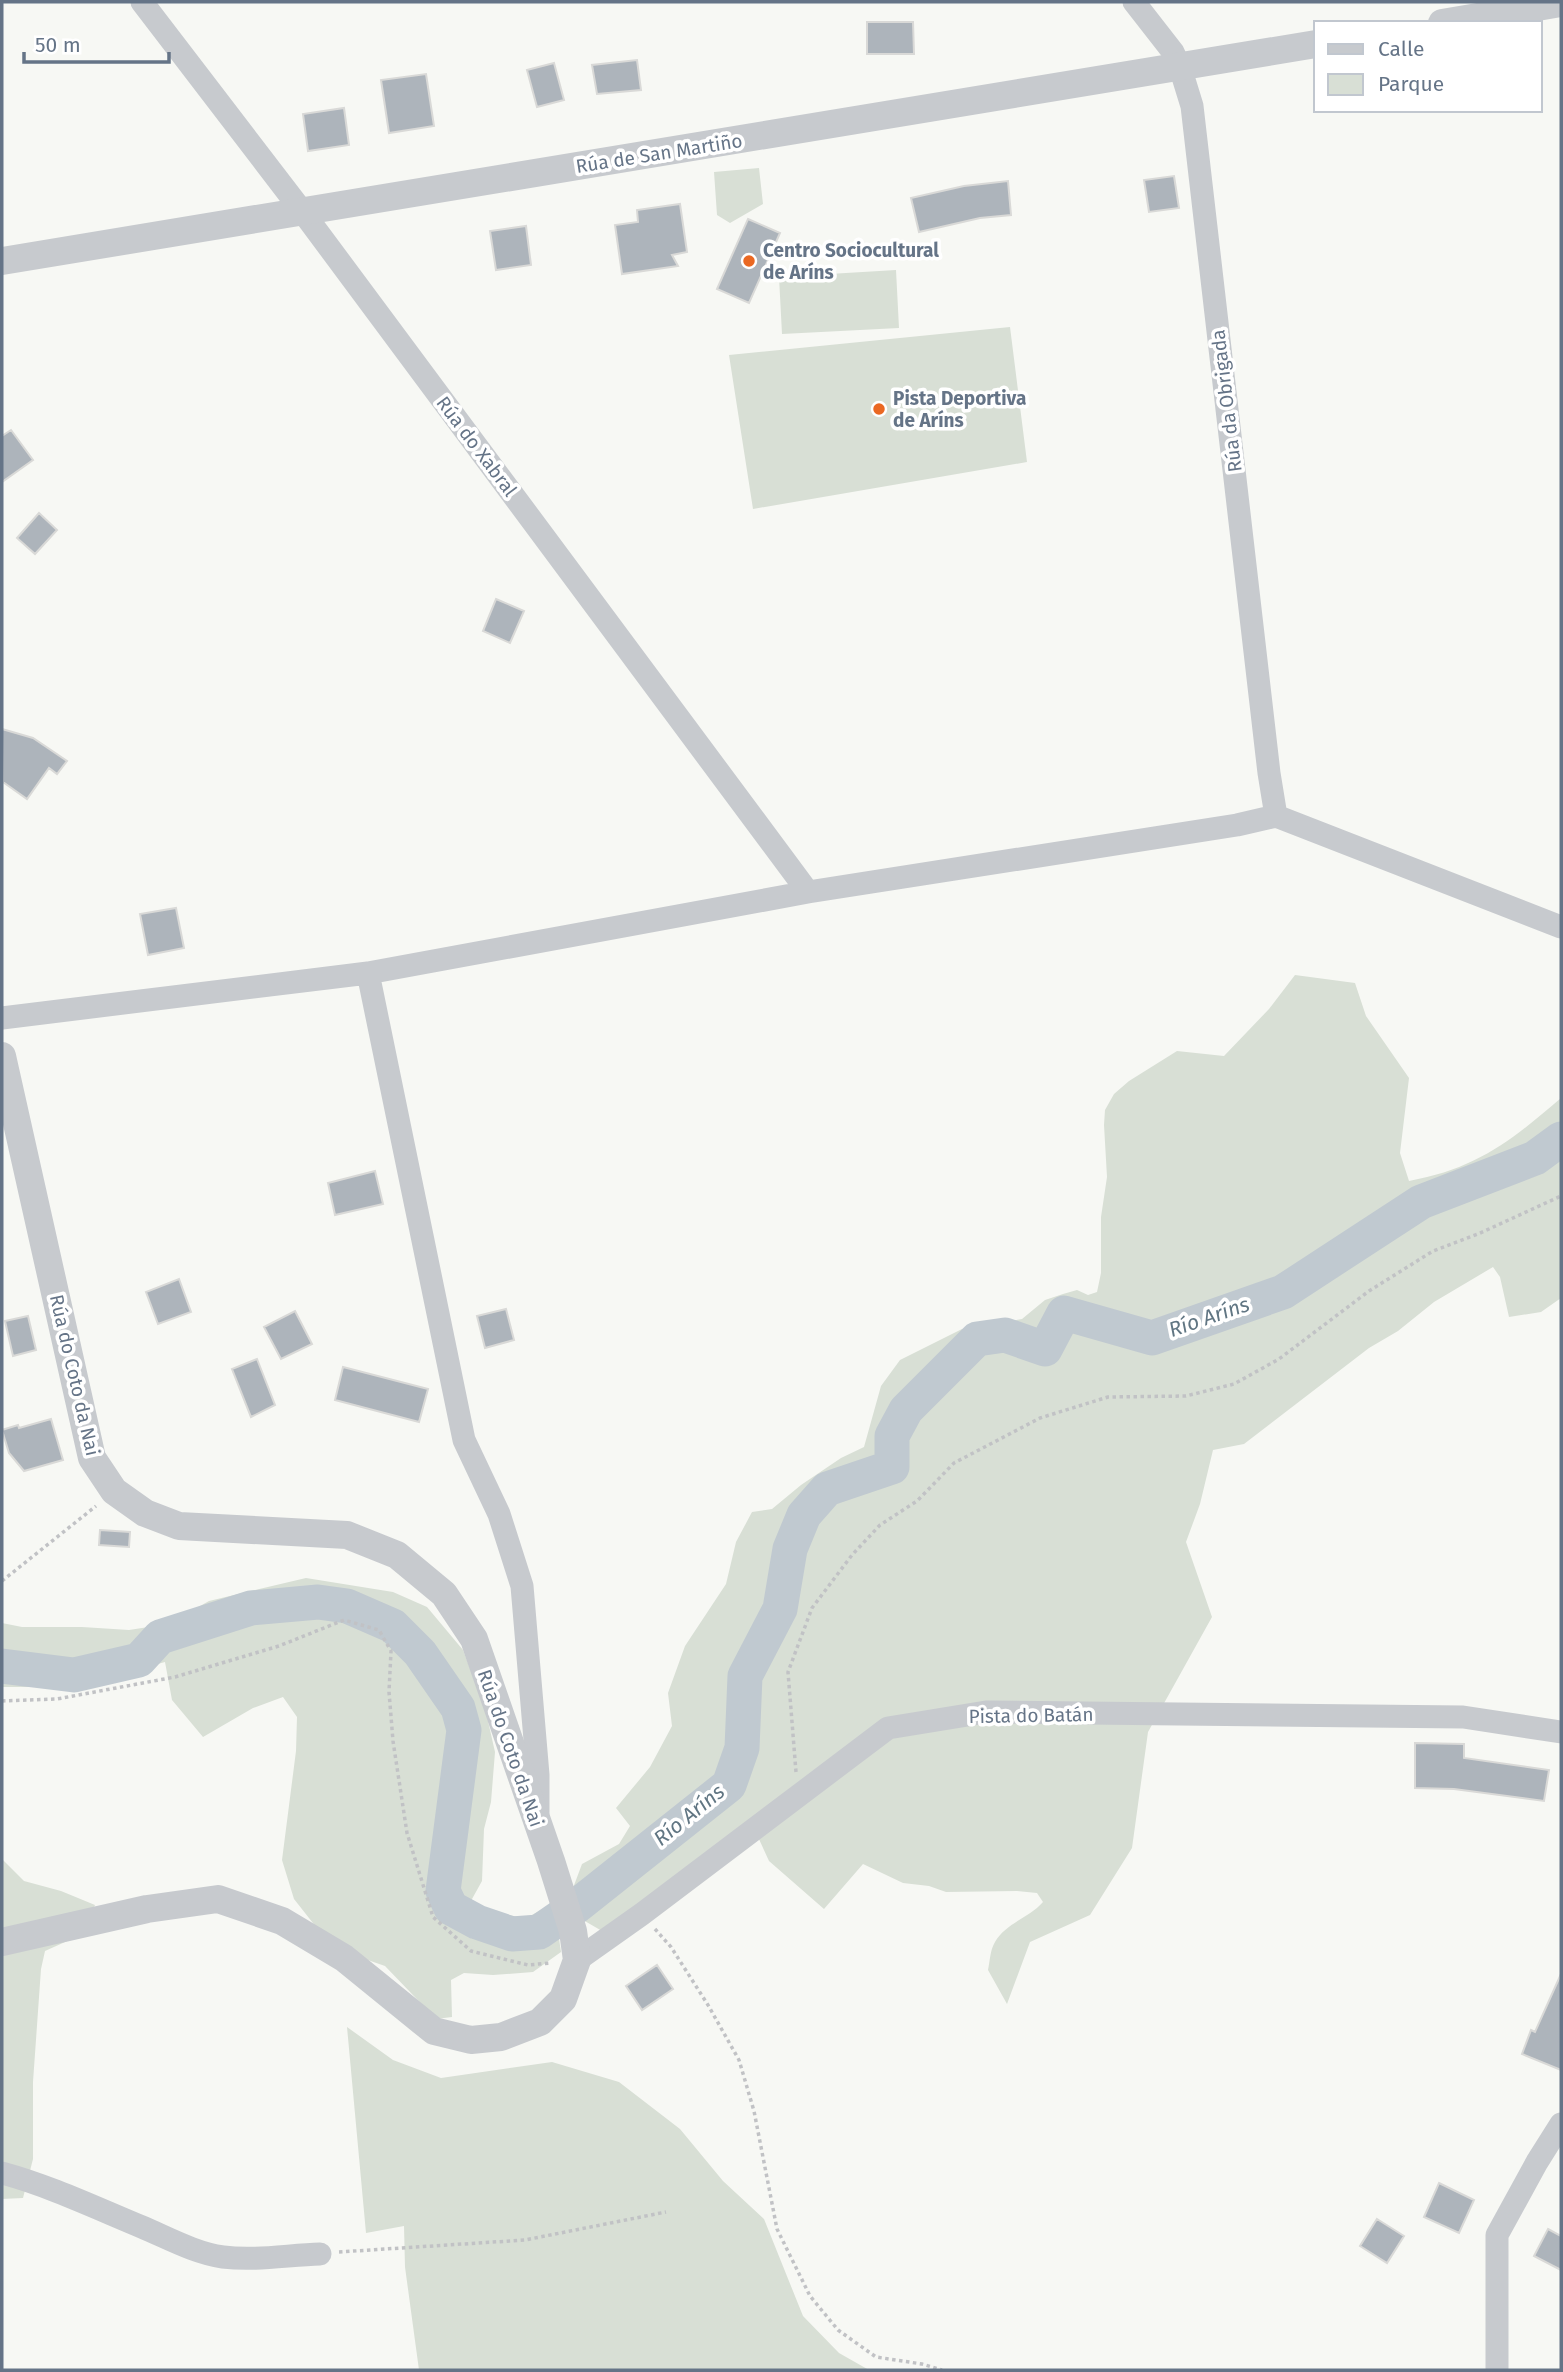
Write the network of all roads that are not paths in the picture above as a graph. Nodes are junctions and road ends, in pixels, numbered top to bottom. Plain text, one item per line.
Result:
1 (142, 2) edge
2 (1134, 2) edge
3 (1561, 3) edge
4 (1454, 21) edge
5 (1314, 44) edge
6 (1180, 67) junction
7 (302, 211) junction
8 (2, 261) edge
9 (1276, 816) junction
10 (808, 892) junction
11 (1561, 927) edge
12 (368, 973) junction
13 (2, 1018) edge
14 (2, 1056) edge
15 (1561, 1732) edge
16 (537, 1826) junction
17 (2, 1942) edge
18 (577, 1960) junction
19 (1561, 2124) edge
20 (2, 2173) edge
21 (320, 2254) road end
22 (1497, 2370) edge

1 - 7 street, Rúa do Xabral
2 - 6 street, Rúa da Obrigada
3 - 4 street
5 - 6 street, Rúa de San Martiño
6 - 7 street, Rúa de San Martiño
6 - 9 street, Rúa da Obrigada
7 - 8 street, Rúa de San Martiño
7 - 10 street, Rúa do Xabral
9 - 10 street
9 - 11 street
10 - 12 street
12 - 13 street
12 - 16 street
14 - 16 street, Rúa do Coto da Nai
15 - 18 street, Pista do Batán
16 - 18 street, Rúa do Coto da Nai
17 - 18 street
19 - 22 street
20 - 21 street

